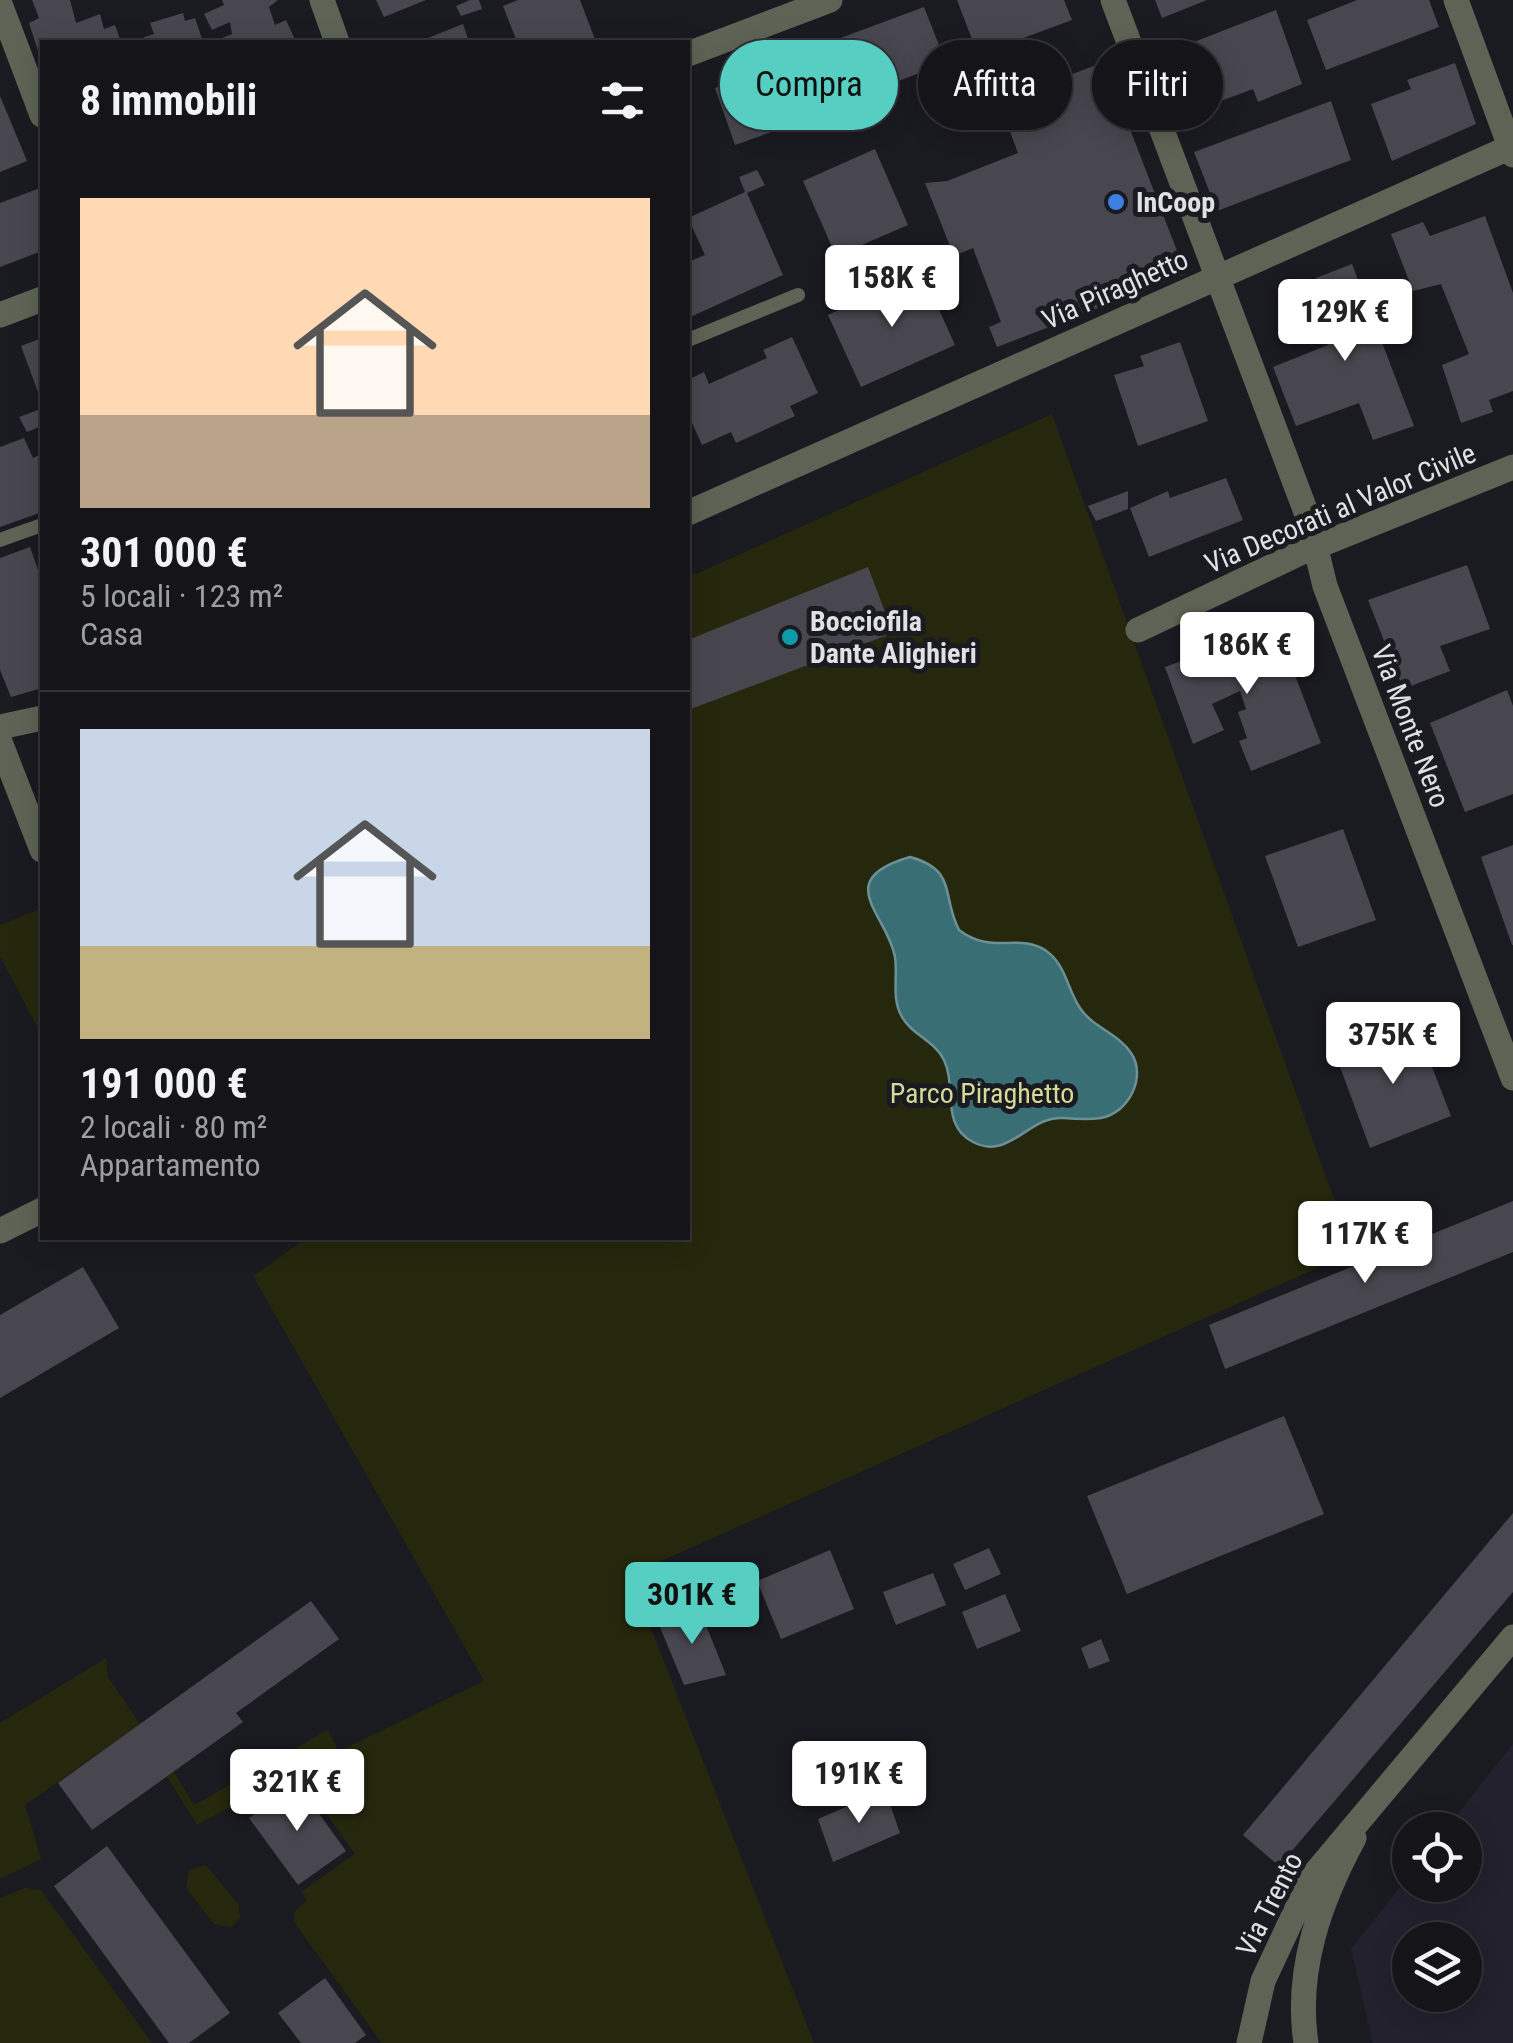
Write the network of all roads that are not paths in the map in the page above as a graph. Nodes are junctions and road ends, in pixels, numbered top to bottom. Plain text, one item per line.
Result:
1 (322, 0) edge
2 (830, 0) edge
3 (1113, 0) edge
4 (1456, 0) edge
5 (0, 4) edge
6 (336, 40) edge
7 (690, 53) edge
8 (40, 110) edge
9 (1512, 150) edge
10 (1217, 278) junction
11 (798, 294) dead end
12 (40, 301) edge
13 (0, 315) edge
14 (690, 339) edge
15 (1513, 467) edge
16 (690, 512) edge
17 (40, 526) edge
18 (0, 540) edge
19 (1316, 547) junction
20 (1138, 630) dead end
21 (40, 718) edge
22 (0, 728) edge
23 (0, 742) edge
24 (40, 845) edge
25 (1513, 1078) edge
26 (40, 1211) edge
27 (0, 1231) edge
28 (1513, 1637) edge
29 (1371, 1807) junction
30 (1249, 2043) edge
31 (1306, 2043) edge

1 - 6 street
2 - 7 street
3 - 10 street, Via Monte Nero
4 - 9 street
5 - 8 street
9 - 10 street, Via Piraghetto
10 - 16 street, Via Piraghetto
10 - 19 street, Via Monte Nero
11 - 14 lane
12 - 13 street
15 - 19 street, Via Decorati al Valor Civile
17 - 18 lane
19 - 20 street, Via Decorati al Valor Civile
19 - 25 street, Via Monte Nero
21 - 22 street
23 - 24 street
26 - 27 street
28 - 29 street, Via Trento
29 - 30 street, Via Trento
29 - 31 street, Via Trento

